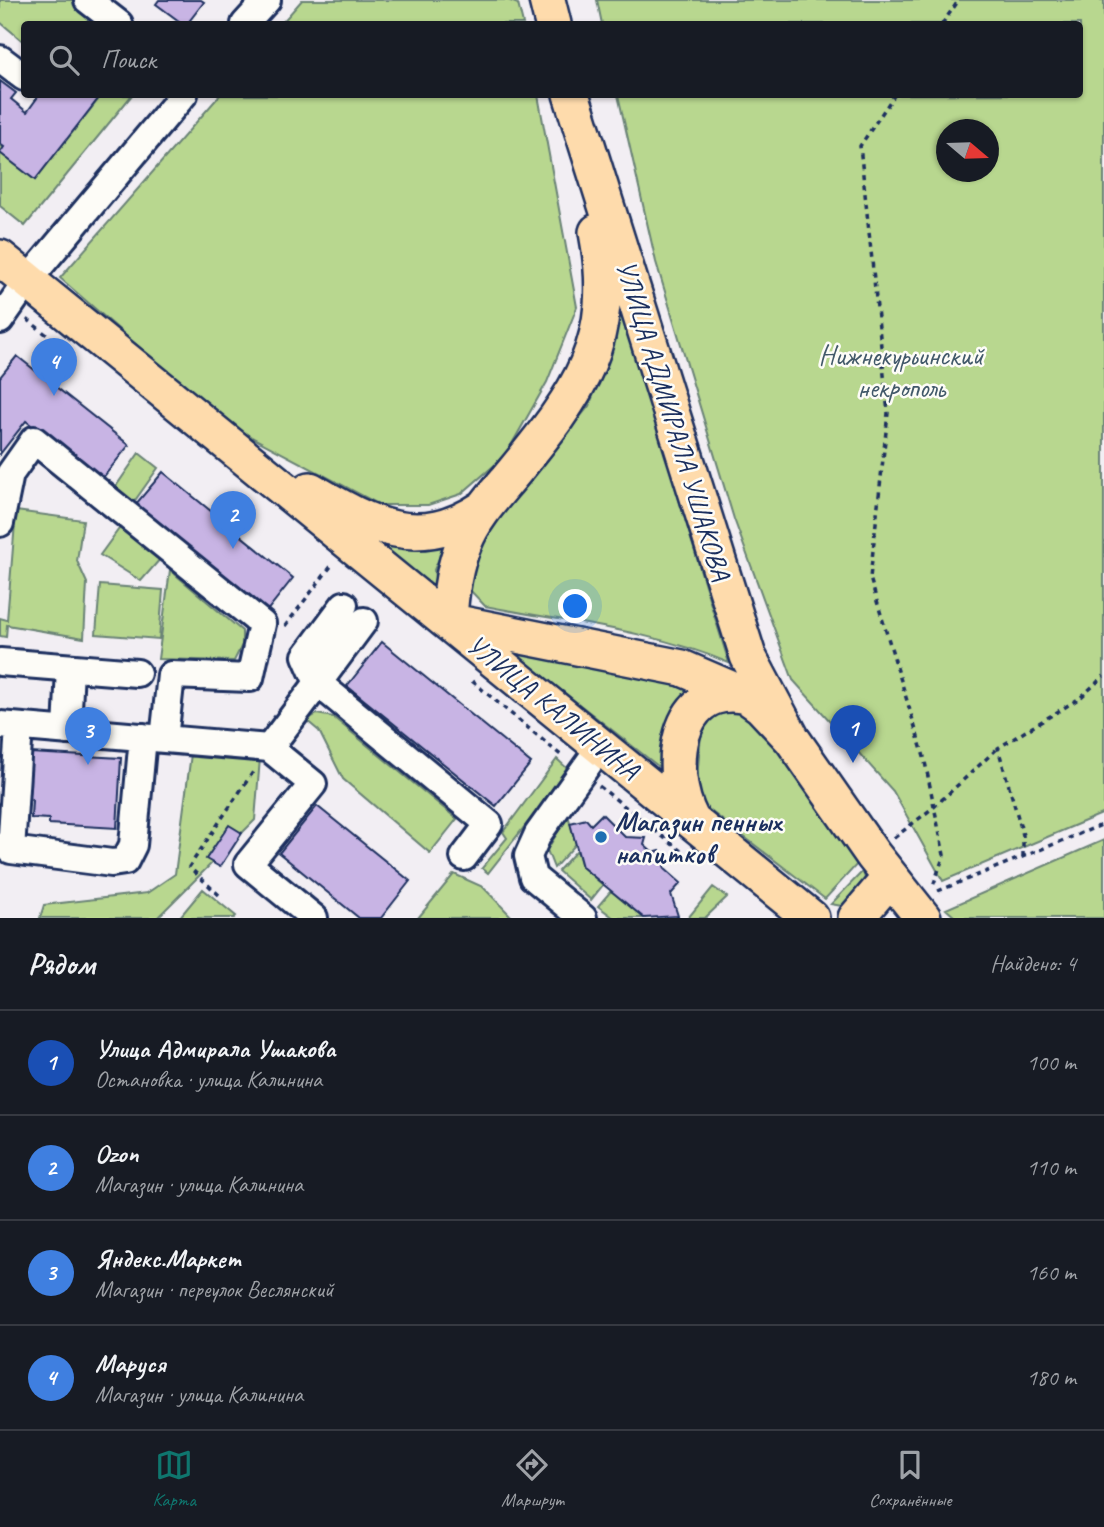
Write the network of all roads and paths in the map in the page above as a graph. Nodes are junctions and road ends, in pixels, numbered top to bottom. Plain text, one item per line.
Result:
1 (88, 0) edge
2 (267, 0) edge
3 (959, 0) edge
4 (115, 21) edge
5 (248, 21) edge
6 (944, 21) edge
7 (0, 59) edge
8 (21, 75) edge
9 (181, 98) edge
10 (572, 98) edge
11 (572, 98) edge
12 (892, 98) edge
13 (0, 258) edge
14 (28, 281) junction
15 (0, 320) edge
16 (217, 436) junction
17 (5, 471) edge
18 (485, 507) junction
19 (0, 523) edge
20 (332, 565) dead end
21 (354, 613) dead end
22 (449, 622) junction
23 (278, 636) dead end
24 (0, 662) edge
25 (70, 668) junction
26 (137, 673) dead end
27 (1104, 676) edge
28 (318, 683) junction
29 (747, 696) junction
30 (10, 726) edge
31 (66, 731) junction
32 (153, 738) junction
33 (792, 738) junction
34 (601, 746) junction
35 (269, 748) junction
36 (998, 748) junction
37 (934, 807) junction
38 (691, 819) junction
39 (1104, 824) edge
40 (890, 841) dead end
41 (464, 857) dead end
42 (1023, 858) junction
43 (890, 878) junction
44 (219, 895) dead end
45 (926, 906) edge
46 (314, 918) edge
47 (583, 918) edge
48 (811, 918) edge
49 (856, 918) edge

1 - 4 street
2 - 5 street
3 - 6 path
7 - 8 street
9 - 14 street
10 - 18 main road
11 - 33 main road, УЛИЦА АДМИРАЛА УШАКОВА
12 - 37 path
13 - 14 main road, УЛИЦА КАЛИНИНА
14 - 15 street
14 - 16 main road, УЛИЦА КАЛИНИНА
16 - 18 main road
16 - 22 main road, УЛИЦА КАЛИНИНА
17 - 19 street
17 - 32 street
18 - 22 main road
20 - 23 path
21 - 28 street
22 - 29 main road, УЛИЦА КАЛИНИНА
22 - 34 main road, УЛИЦА КАЛИНИНА
24 - 25 street
25 - 26 street
25 - 31 street
27 - 36 path
28 - 35 street
28 - 41 street
29 - 33 main road, УЛИЦА КАЛИНИНА
29 - 38 main road, УЛИЦА КАЛИНИНА
30 - 31 street
30 - 32 street
31 - 32 street
32 - 35 street
33 - 43 main road, УЛИЦА КАЛИНИНА
34 - 38 main road, УЛИЦА КАЛИНИНА
34 - 47 street
35 - 44 path
35 - 46 street
36 - 37 path
36 - 42 path
37 - 40 path
37 - 45 path
38 - 48 main road, УЛИЦА КАЛИНИНА
39 - 42 path
42 - 45 path
43 - 45 main road, УЛИЦА КАЛИНИНА
43 - 49 main road

